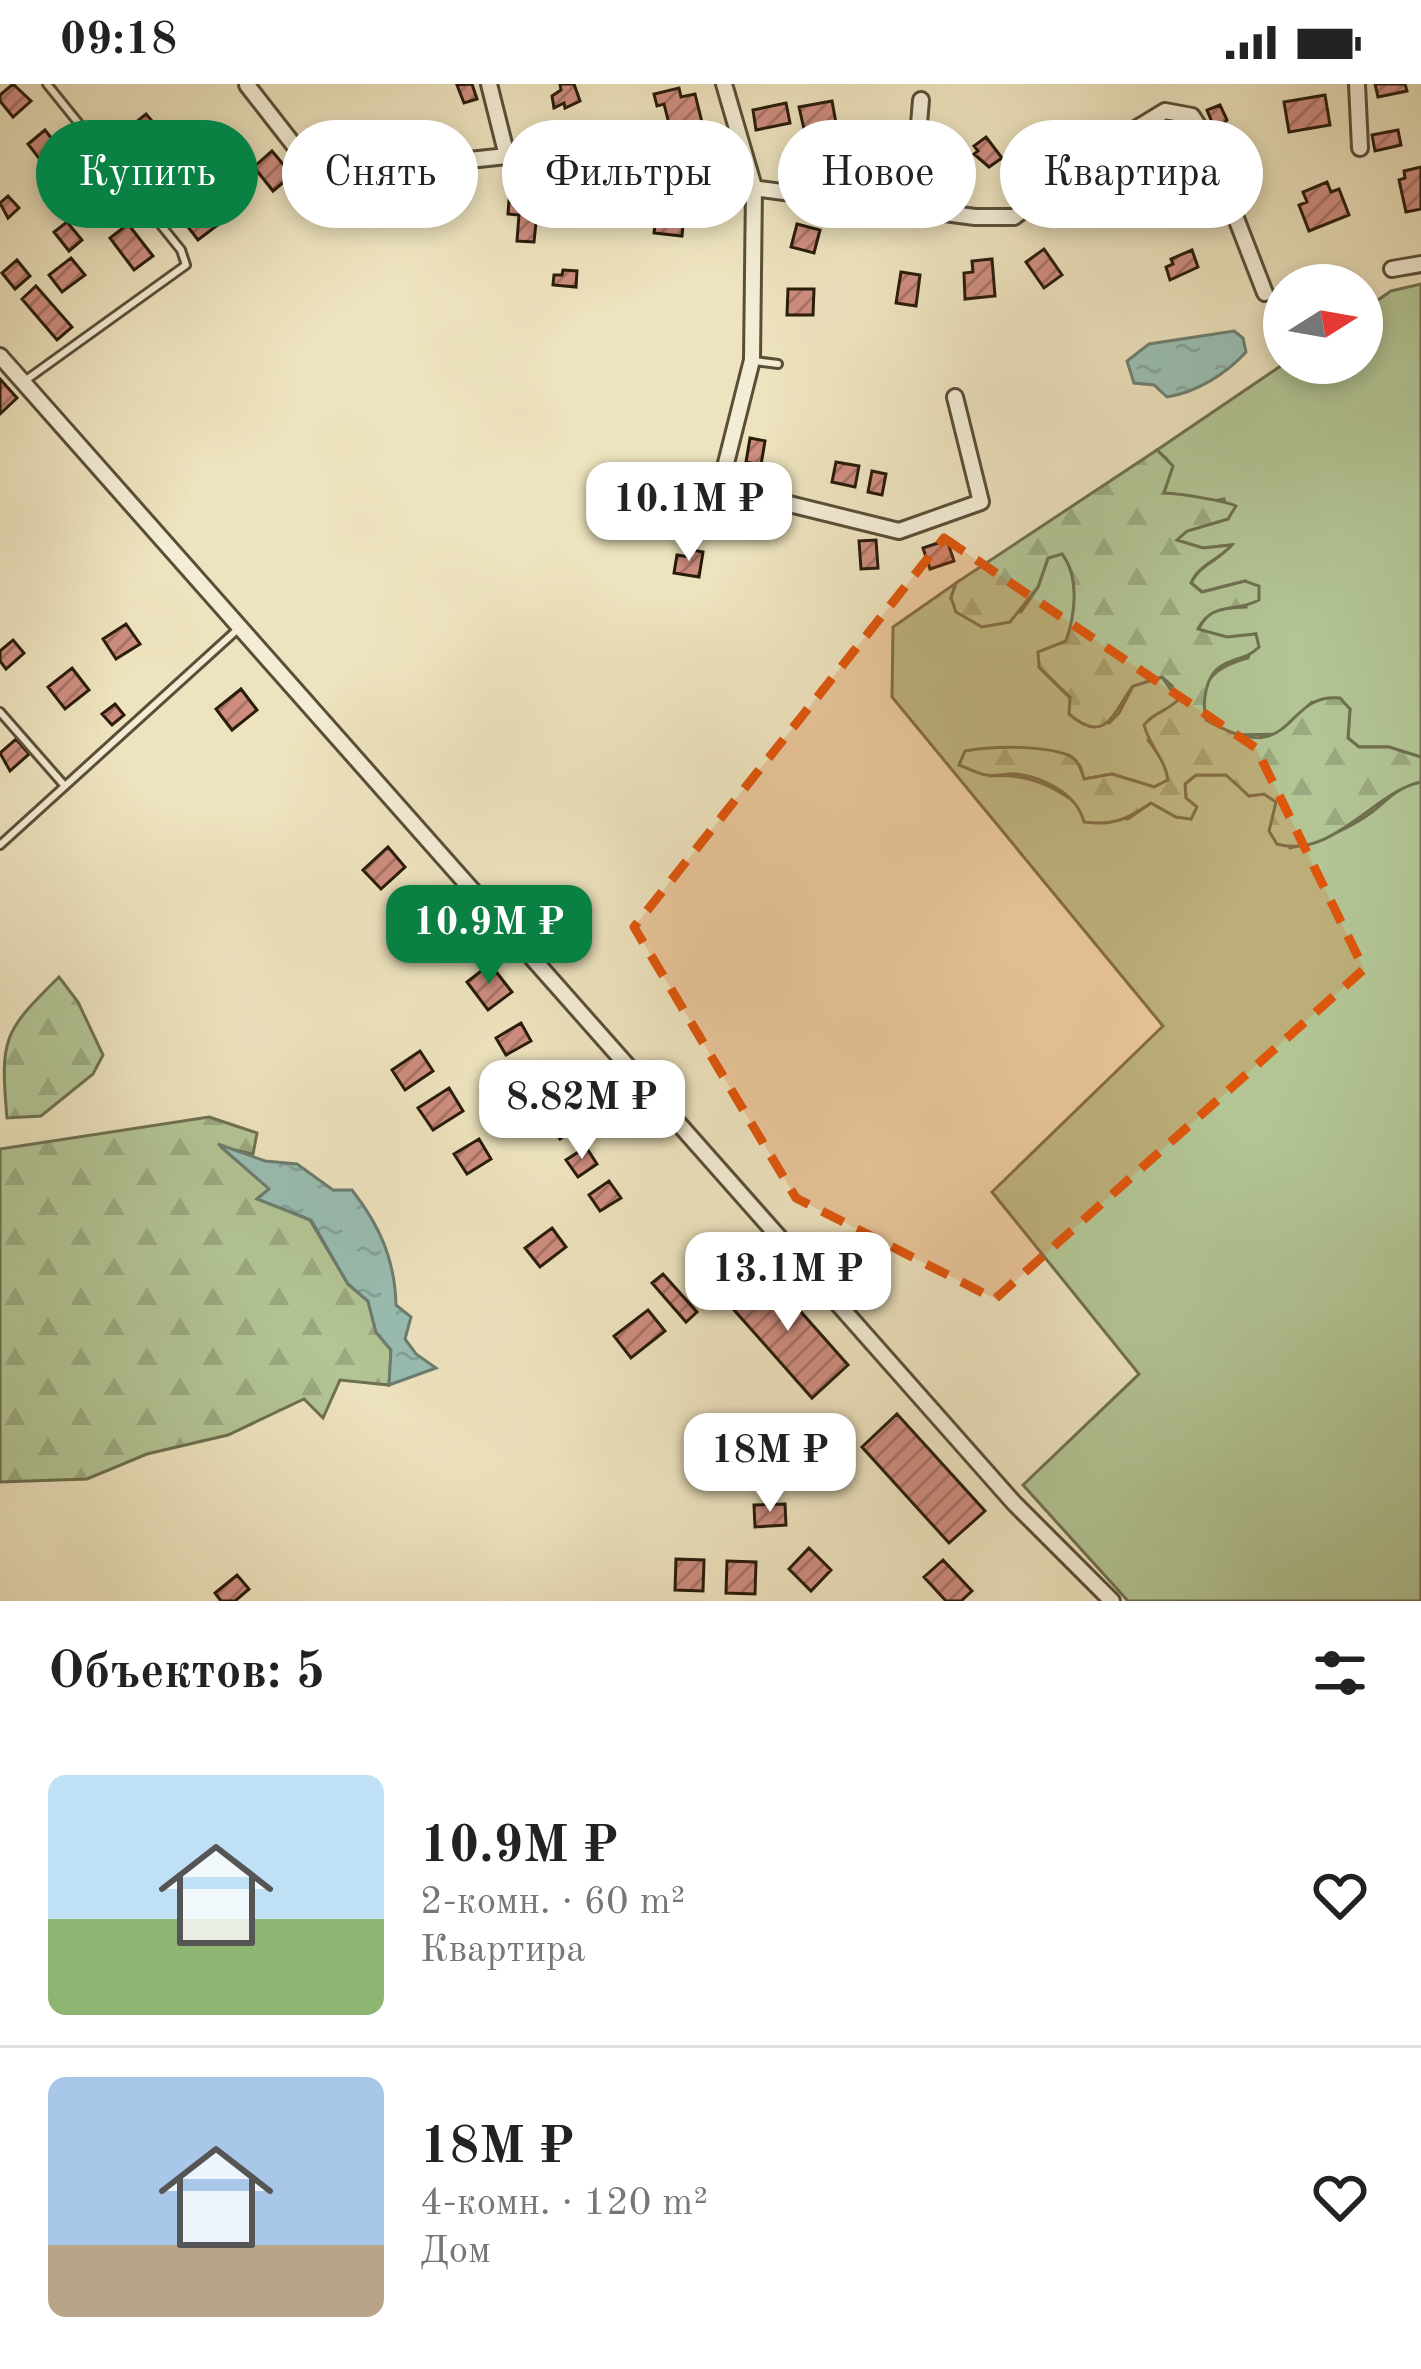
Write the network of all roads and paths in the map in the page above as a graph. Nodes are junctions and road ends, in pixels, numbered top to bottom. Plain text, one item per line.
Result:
1 (47, 84) edge
2 (489, 84) edge
3 (724, 84) edge
4 (1357, 84) edge
5 (247, 85) edge
6 (921, 100) dead end
7 (734, 120) edge
8 (920, 120) edge
9 (502, 136) edge
10 (1360, 148) dead end
11 (502, 157) edge
12 (754, 187) edge
13 (778, 190) edge
14 (976, 217) edge
15 (754, 228) edge
16 (1421, 265) edge
17 (1391, 269) dead end
18 (1263, 287) edge
19 (0, 356) edge
20 (752, 360) junction
21 (778, 364) dead end
22 (23, 382) junction
23 (955, 397) dead end
24 (241, 626) junction
25 (0, 712) edge
26 (64, 785) junction
27 (0, 845) edge
28 (1109, 1600) edge

1 - 22 lane
2 - 9 street
3 - 7 street
4 - 10 street
5 - 11 street
6 - 8 street
12 - 13 street
14 - 18 street
15 - 20 street
16 - 17 street
19 - 22 street
20 - 21 lane
20 - 23 street
22 - 24 street
24 - 26 lane
24 - 28 street
25 - 26 lane
26 - 27 lane

